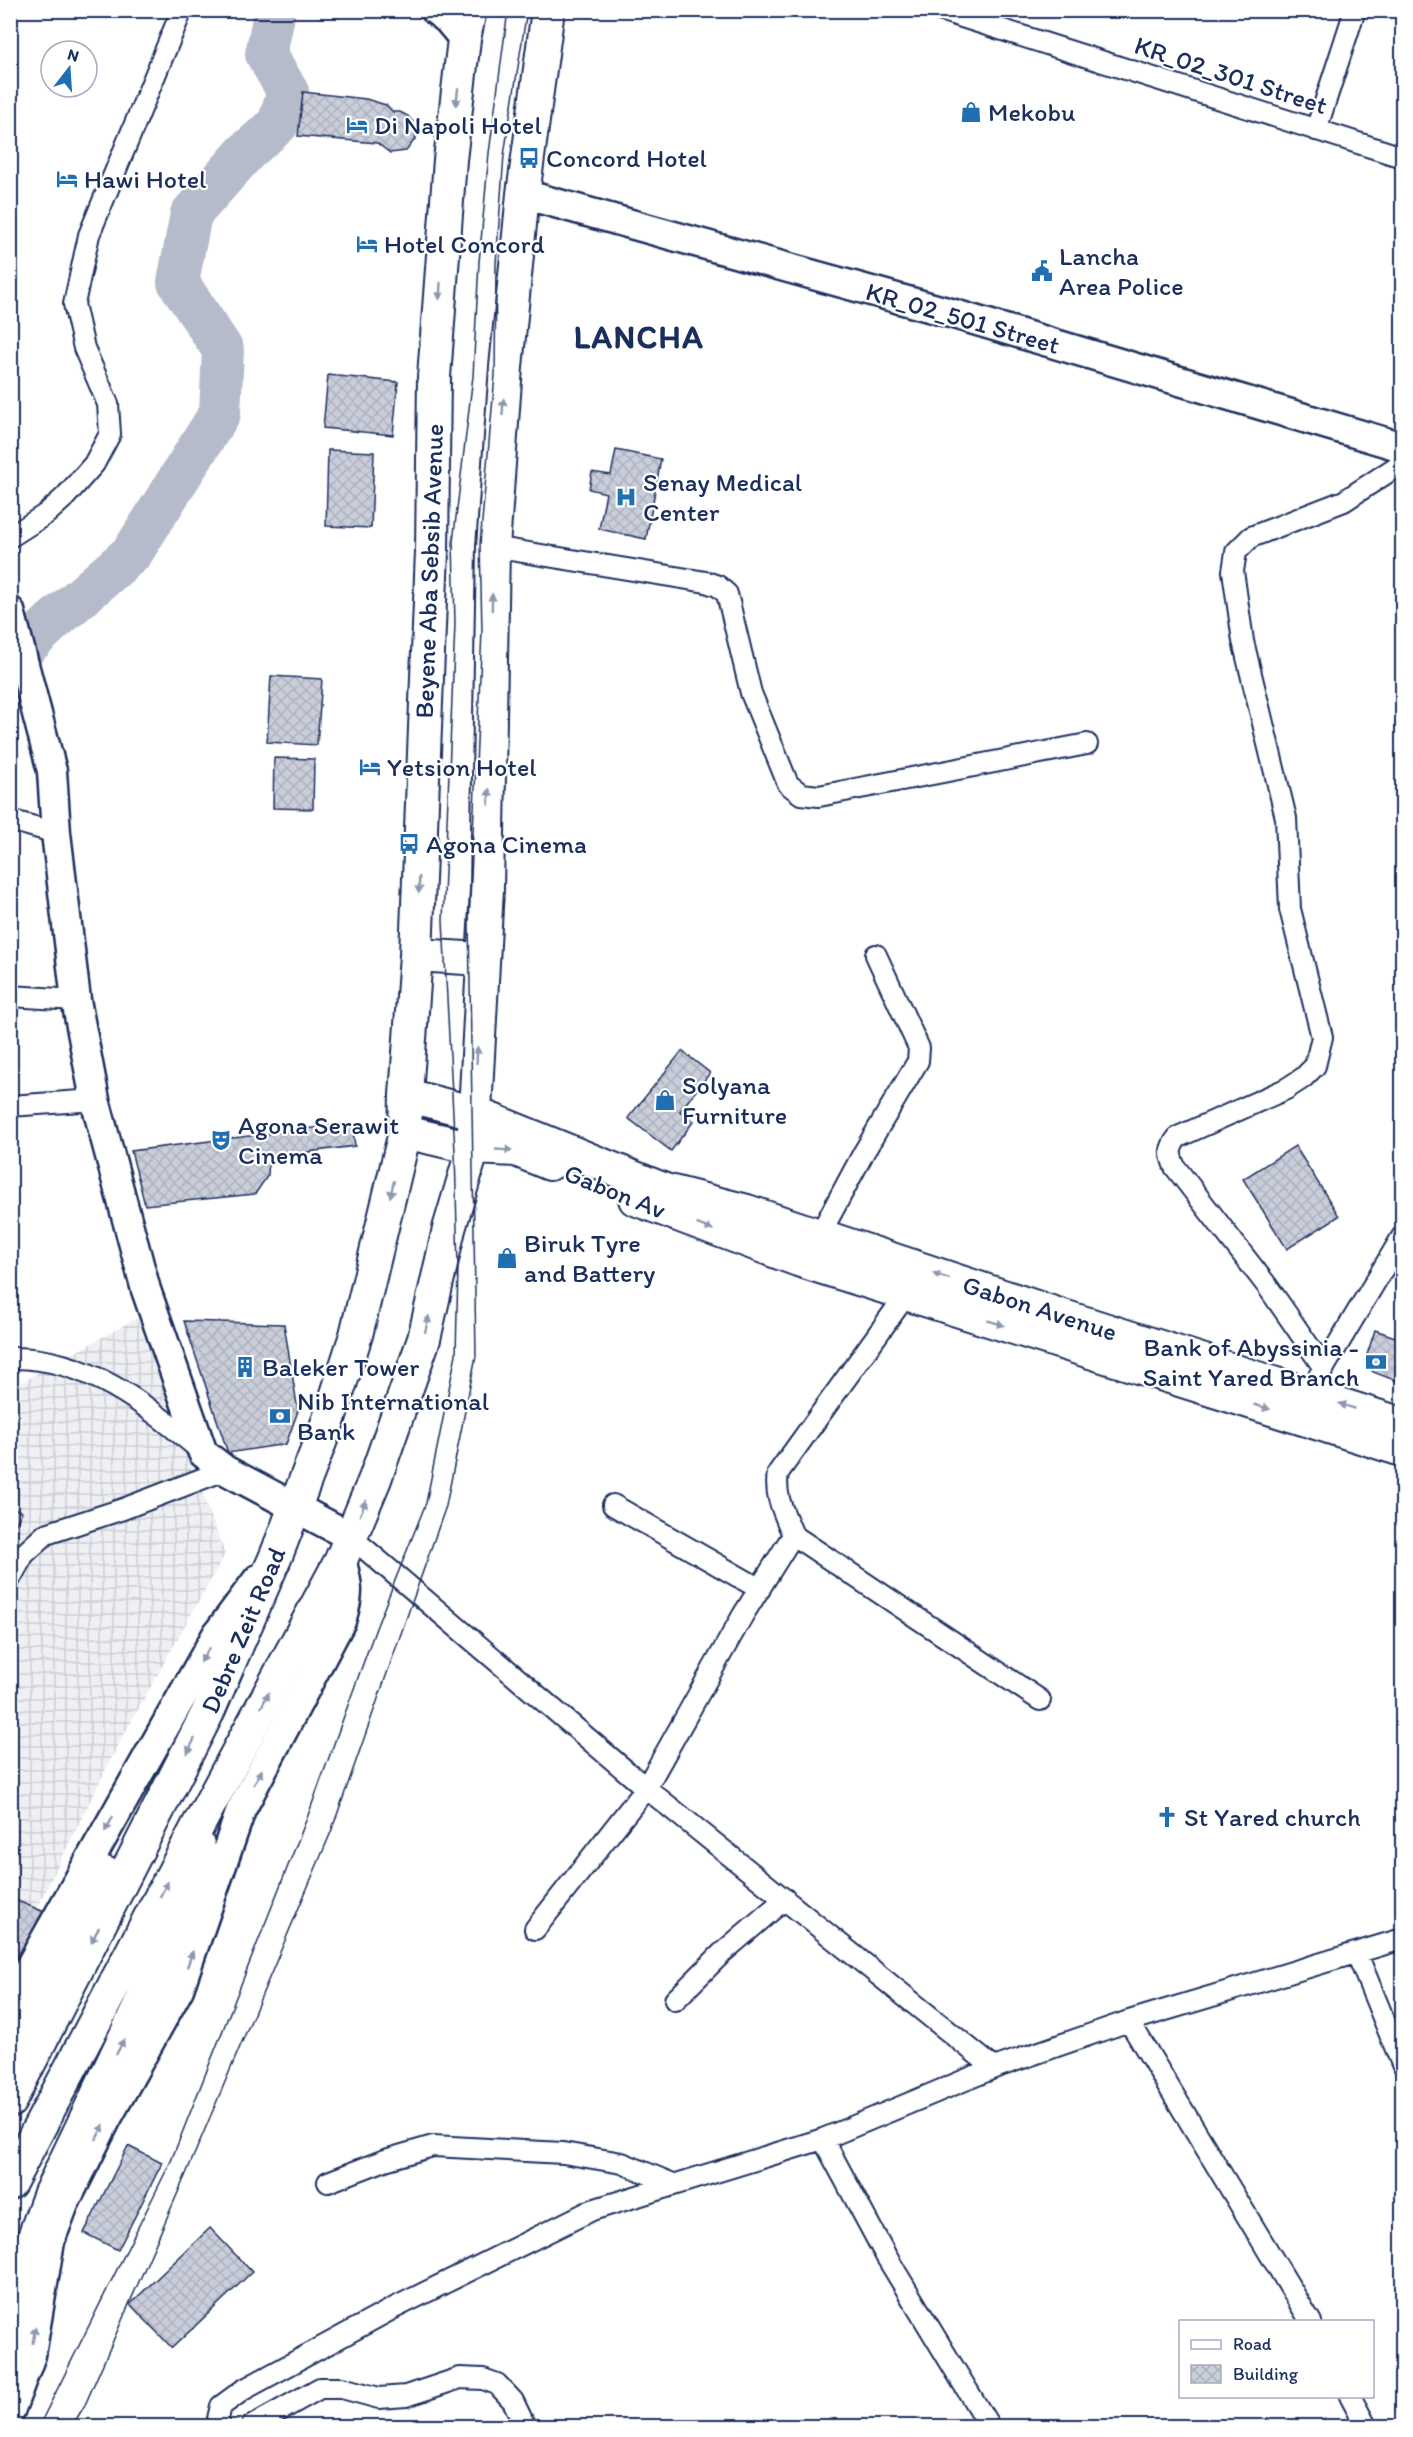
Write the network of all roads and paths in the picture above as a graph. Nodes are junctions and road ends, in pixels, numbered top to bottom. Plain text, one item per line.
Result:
1 (182, 10) edge
2 (435, 10) edge
3 (548, 10) edge
4 (940, 10) edge
5 (1354, 10) edge
6 (467, 25) edge
7 (1316, 130) junction
8 (1402, 157) edge
9 (523, 194) junction
10 (1402, 447) edge
11 (1402, 463) edge
12 (10, 537) edge
13 (493, 548) junction
14 (10, 611) edge
15 (1087, 744) dead end
16 (10, 820) edge
17 (56, 833) junction
18 (416, 955) junction
19 (876, 955) dead end
20 (482, 959) junction
21 (10, 996) edge
22 (76, 1000) junction
23 (406, 1095) junction
24 (95, 1100) junction
25 (10, 1106) edge
26 (475, 1113) junction
27 (405, 1132) junction
28 (473, 1148) junction
29 (747, 1211) joint
30 (819, 1236) junction
31 (1402, 1237) edge
32 (820, 1268) joint
33 (906, 1295) junction
34 (10, 1358) edge
35 (1312, 1394) junction
36 (1402, 1424) edge
37 (1402, 1450) edge
38 (214, 1462) junction
39 (614, 1505) dead end
40 (294, 1509) junction
41 (793, 1535) junction
42 (346, 1548) junction
43 (276, 1556) junction
44 (10, 1579) edge
45 (760, 1589) junction
46 (1040, 1700) dead end
47 (646, 1788) junction
48 (170, 1789) junction
49 (198, 1826) junction
50 (785, 1899) junction
51 (535, 1929) dead end
52 (1402, 1939) edge
53 (1356, 1954) junction
54 (675, 2000) dead end
55 (10, 2002) edge
56 (1129, 2021) junction
57 (10, 2041) edge
58 (1402, 2064) edge
59 (994, 2068) junction
60 (10, 2101) edge
61 (823, 2139) junction
62 (328, 2182) dead end
63 (10, 2183) edge
64 (673, 2184) junction
65 (1310, 2320) edge
66 (10, 2336) edge
67 (1351, 2398) edge
68 (10, 2411) edge
69 (219, 2427) edge
70 (252, 2427) edge
71 (525, 2427) edge
72 (989, 2427) edge
73 (1366, 2427) edge

1 - 12 street
2 - 6 street
3 - 9 main road
4 - 7 street, KR_02_301 Street
5 - 7 street
6 -> 18 main road, Beyene Aba Sebsib Avenue
7 - 8 street, KR_02_301 Street
9 - 10 street, KR_02_501 Street
13 -> 9 main road
11 - 35 street
13 - 15 street
20 -> 13 main road
14 - 17 street
16 - 17 street
17 - 22 street
18 - 20 main road
18 - 23 main road, Beyene Aba Sebsib Avenue
19 - 30 street
26 -> 20 main road
21 - 22 street
22 - 24 street
23 - 26 main road, Gabon Av
23 - 27 main road, Beyene Aba Sebsib Avenue
24 - 25 street
24 - 38 street
26 - 28 main road
26 - 29 main road, Gabon Av
27 - 28 main road, Gabon Av
27 -> 40 main road, Debre Zeit Road
28 -> 32 main road, Gabon Av
42 -> 28 main road
29 - 30 main road, Gabon Avenue
35 -> 30 main road, Gabon Avenue
31 - 35 street
32 - 33 main road, Gabon Avenue
33 -> 35 main road, Gabon Avenue
33 - 41 street
34 - 38 street
36 -> 35 main road, Gabon Avenue
35 - 37 main road, Gabon Avenue
38 - 40 street
38 - 44 street
39 - 45 street
40 - 42 street
40 - 43 main road, Debre Zeit Road
41 - 45 street
41 - 46 street
42 - 47 street
49 -> 42 main road
68 -> 42 street
43 -> 48 main road, Debre Zeit Road
43 -> 55 street
45 - 47 street
47 - 50 street
47 - 51 street
48 - 57 main road
48 -> 60 main road, Debre Zeit Road
63 -> 49 main road
66 -> 49 main road
50 - 54 street
50 - 59 street
52 - 53 street
53 - 56 street
53 - 58 street
56 - 59 street
56 - 65 street
59 - 61 street
61 - 64 street
61 - 72 street
62 - 64 street
64 - 69 street
67 - 73 street
70 - 71 street

